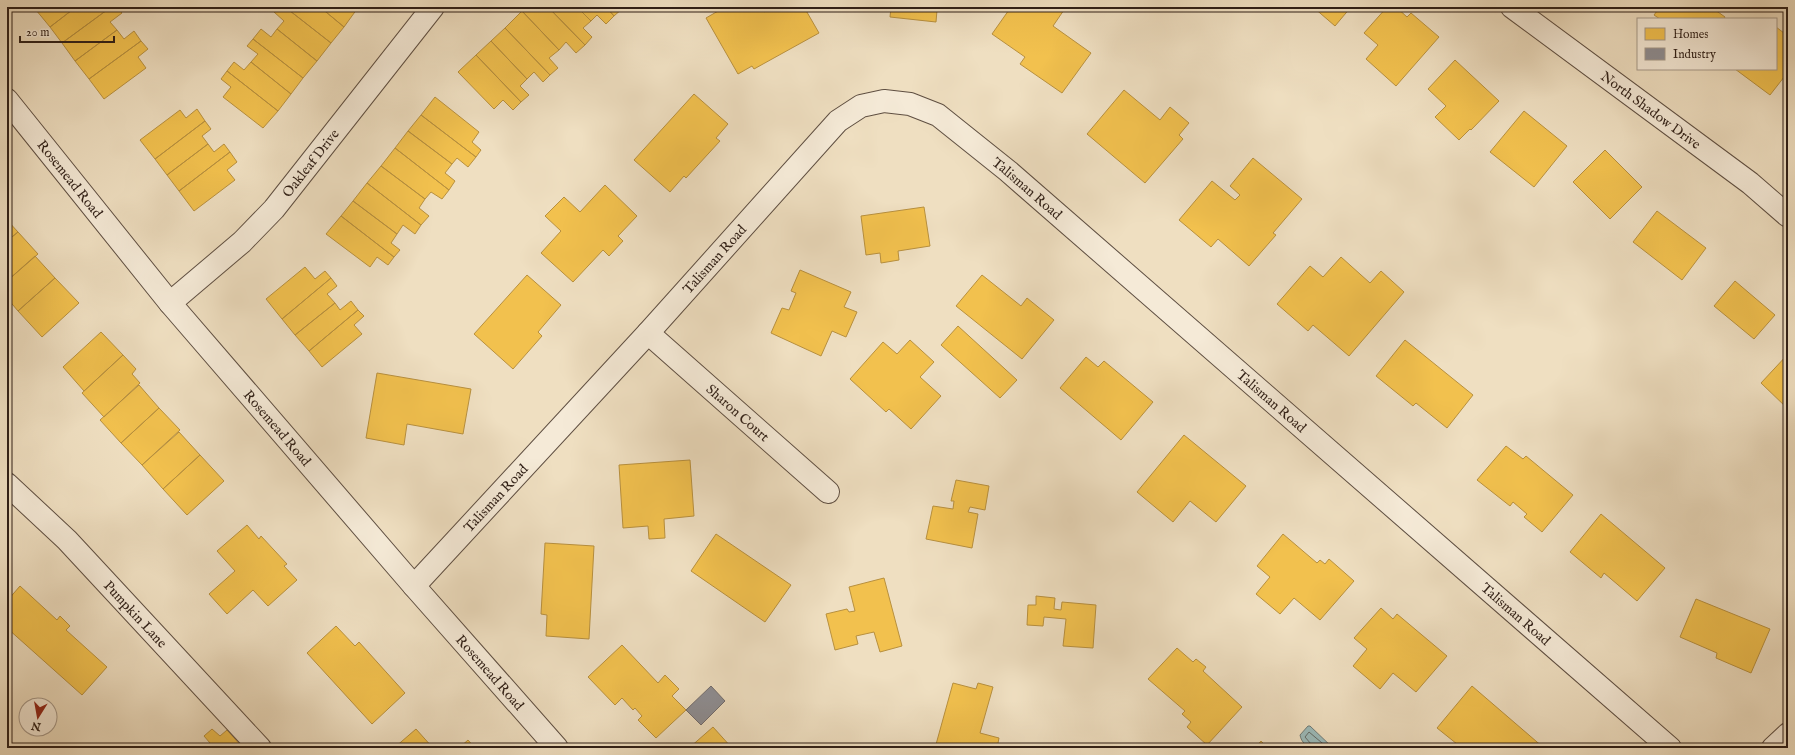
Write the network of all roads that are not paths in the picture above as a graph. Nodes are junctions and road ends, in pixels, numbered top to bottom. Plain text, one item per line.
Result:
1 (433, 7) edge
2 (1512, 7) edge
3 (7, 100) edge
4 (1788, 216) edge
5 (170, 303) junction
6 (648, 333) junction
7 (7, 484) edge
8 (828, 492) dead end
9 (414, 586) junction
10 (1788, 734) edge
11 (260, 748) edge
12 (557, 748) edge
13 (1670, 748) edge
14 (1773, 748) edge

1 - 5 street, Oakleaf Drive
2 - 4 street, North Shadow Drive
3 - 5 street, Rosemead Road
5 - 9 street, Rosemead Road
6 - 8 street, Sharon Court
6 - 9 street, Talisman Road
6 - 13 street, Talisman Road
7 - 11 street, Pumpkin Lane
9 - 12 street, Rosemead Road
10 - 14 street

